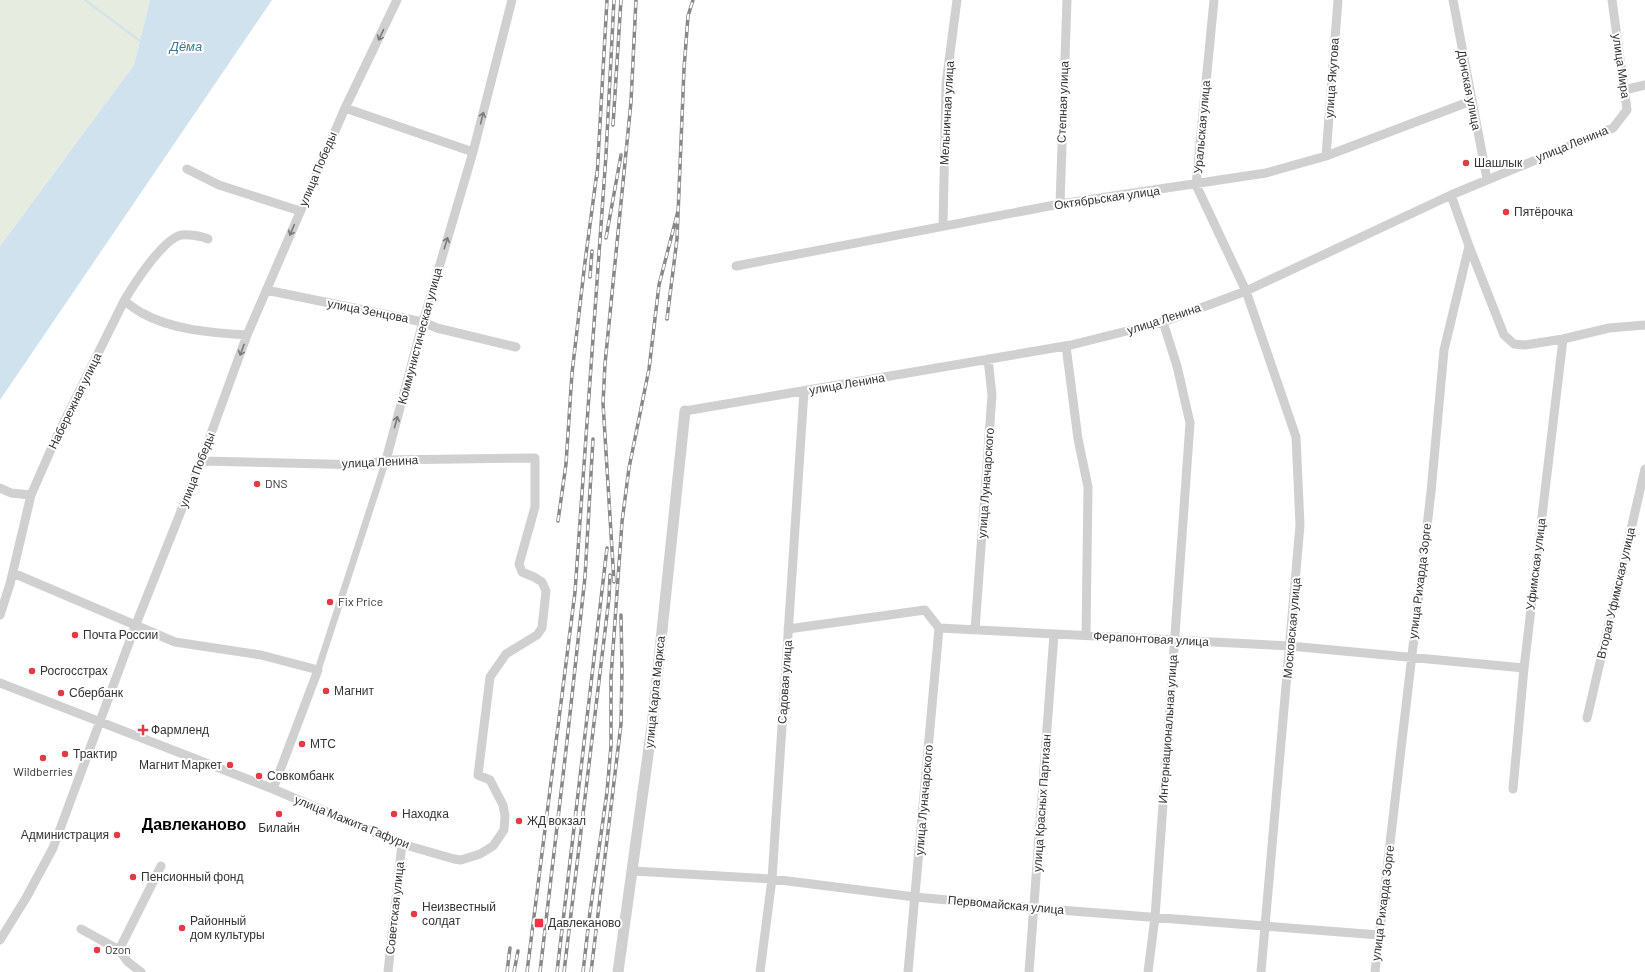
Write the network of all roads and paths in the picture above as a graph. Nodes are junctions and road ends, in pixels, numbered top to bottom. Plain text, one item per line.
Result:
1 (397, 0) edge
2 (512, 0) edge
3 (957, 0) edge
4 (1066, 0) edge
5 (1214, 0) edge
6 (1338, 0) edge
7 (1453, 0) edge
8 (1612, 0) edge
9 (1645, 85) edge
10 (1624, 90) junction
11 (1471, 101) junction
12 (344, 108) junction
13 (1613, 128) joint
14 (473, 152) junction
15 (1326, 156) junction
16 (187, 169) dead end
17 (1487, 179) junction
18 (1196, 185) junction
19 (1451, 195) junction
20 (1060, 204) junction
21 (300, 211) junction
22 (943, 226) junction
23 (208, 239) dead end
24 (1469, 246) junction
25 (736, 266) dead end
26 (266, 290) junction
27 (1246, 291) junction
28 (124, 300) junction
29 (423, 322) junction
30 (1163, 322) junction
31 (1645, 325) edge
32 (247, 335) junction
33 (1563, 339) junction
34 (1066, 346) junction
35 (516, 347) dead end
36 (988, 359) junction
37 (804, 391) junction
38 (685, 411) joint
39 (535, 458) joint
40 (386, 460) junction
41 (201, 461) junction
42 (1645, 469) edge
43 (0, 488) edge
44 (31, 495) junction
45 (13, 573) junction
46 (0, 615) edge
47 (136, 624) junction
48 (938, 628) junction
49 (788, 629) junction
50 (975, 630) junction
51 (1054, 634) junction
52 (1086, 635) junction
53 (1175, 640) junction
54 (1290, 646) junction
55 (1411, 658) junction
56 (1524, 668) junction
57 (318, 670) junction
58 (0, 683) edge
59 (1587, 718) dead end
60 (99, 722) junction
61 (273, 789) junction
62 (1513, 789) dead end
63 (402, 844) junction
64 (161, 866) dead end
65 (633, 872) junction
66 (772, 879) junction
67 (915, 897) junction
68 (1034, 908) junction
69 (1155, 918) junction
70 (1266, 926) junction
71 (81, 929) dead end
72 (1380, 935) junction
73 (0, 940) edge
74 (119, 950) junction
75 (139, 972) edge
76 (388, 972) edge
77 (618, 972) edge
78 (760, 972) edge
79 (908, 972) edge
80 (1029, 972) edge
81 (1148, 972) edge
82 (1261, 972) edge
83 (1374, 972) edge

1 -> 12 street, улица Победы
14 -> 2 street, Коммунистическая улица
3 - 22 street, Мельничная улица
4 - 20 street, Степная улица
5 - 18 street, Уральская улица
6 - 15 street, улица Якутова
7 - 11 street, Донская улица
8 - 10 street, улица Мира
9 - 10 street
10 - 13 street, улица Мира
11 - 15 street, Октябрьская улица
11 - 17 street, Донская улица
12 - 14 street
12 - 21 street, улица Победы
13 - 17 street, улица Ленина
29 -> 14 street, Коммунистическая улица
15 - 18 street, Октябрьская улица
16 - 21 street
17 - 19 street, улица Ленина
18 - 20 street, Октябрьская улица
18 - 27 street, Уральская улица
19 - 24 street
19 - 27 street, улица Ленина
20 - 22 street, Октябрьская улица
21 -> 26 street, улица Победы
22 - 25 street, Октябрьская улица
23 - 28 street, Набережная улица
24 - 33 street
24 - 55 street, улица Рихарда Зорге
26 - 29 street, улица Зенцова
26 - 32 street, улица Победы
27 - 30 street, улица Ленина
27 - 54 street, Московская улица
28 - 32 street
28 - 44 street, Набережная улица
29 - 35 street, улица Зенцова
40 -> 29 street, Коммунистическая улица
30 - 34 street, улица Ленина
30 - 53 street, Интернациональная улица
31 - 33 street
32 -> 41 street, улица Победы
33 - 56 street, Уфимская улица
34 - 36 street, улица Ленина
34 - 52 street
36 - 37 street, улица Ленина
36 - 50 street, улица Луначарского
37 - 38 street, улица Ленина
37 - 49 street, Садовая улица
38 - 65 street, улица Карла Маркса
39 - 40 street, улица Ленина
39 - 63 street, улица Мажита Гафури
40 - 41 street, улица Ленина
40 - 57 street, Коммунистическая улица
41 - 47 street, улица Победы
42 - 59 street, Вторая Уфимская улица
43 - 44 street
44 - 45 street, Набережная улица
45 - 46 street, Набережная улица
45 - 47 street
47 - 57 street
47 - 60 street, улица Победы
48 - 49 street
48 - 50 street, Ферапонтовая улица
48 - 67 street, улица Луначарского
49 - 66 street, Садовая улица
50 - 51 street, Ферапонтовая улица
51 - 52 street, Ферапонтовая улица
51 - 68 street, улица Красных Партизан
52 - 53 street, Ферапонтовая улица
53 - 54 street, Ферапонтовая улица
53 - 69 street, Интернациональная улица
54 - 55 street, Ферапонтовая улица
54 - 70 street, Московская улица
55 - 56 street, Ферапонтовая улица
55 - 72 street, улица Рихарда Зорге
56 - 62 street, Уфимская улица
57 - 61 street
58 - 60 street, улица Мажита Гафури
60 - 61 street, улица Мажита Гафури
60 - 73 street, улица Победы
61 - 63 street, улица Мажита Гафури
63 - 76 street, Советская улица
64 - 74 street
65 - 66 street, Первомайская улица
65 - 77 street, улица Карла Маркса
66 - 67 street, Первомайская улица
66 - 78 street, Садовая улица
67 - 68 street, Первомайская улица
67 - 79 street, улица Луначарского
68 - 69 street, Первомайская улица
68 - 80 street, улица Красных Партизан
69 - 70 street, Первомайская улица
69 - 81 street, Интернациональная улица
70 - 72 street, Первомайская улица
70 - 82 street, Московская улица
71 - 74 street
72 - 83 street, улица Рихарда Зорге
74 - 75 street

